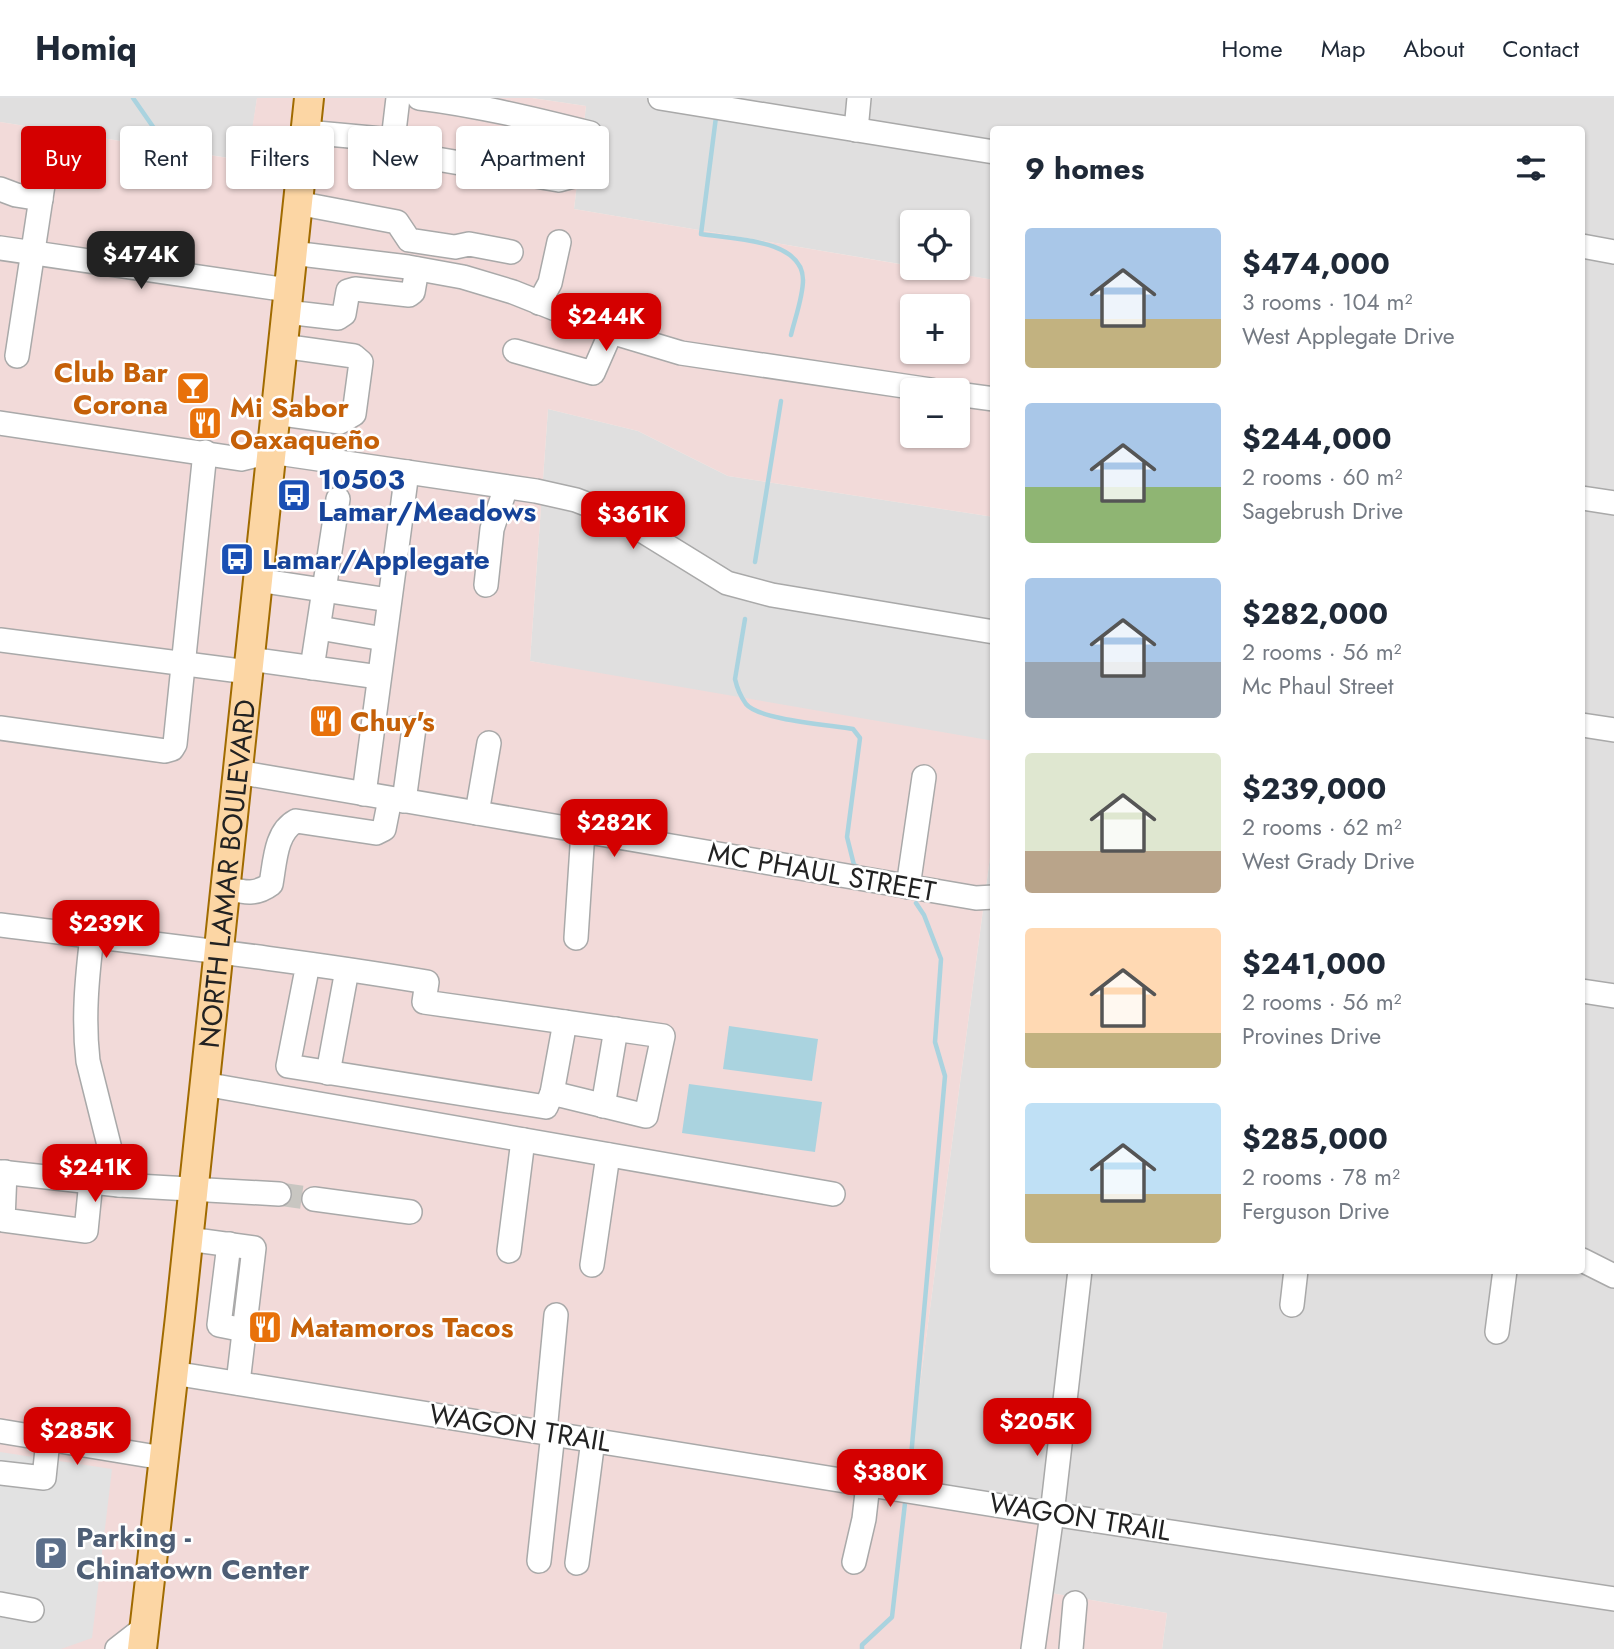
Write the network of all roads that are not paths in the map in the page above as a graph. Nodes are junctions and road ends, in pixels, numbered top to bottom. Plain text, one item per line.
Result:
1 (309, 98) edge
2 (398, 98) edge
3 (419, 98) edge
4 (660, 98) edge
5 (859, 98) edge
6 (307, 126) edge
7 (395, 126) edge
8 (856, 130) junction
9 (990, 151) edge
10 (442, 160) edge
11 (0, 189) edge
12 (42, 189) edge
13 (299, 189) edge
14 (41, 199) junction
15 (297, 203) junction
16 (422, 242) junction
17 (559, 242) dead end
18 (1585, 247) edge
19 (0, 248) edge
20 (511, 252) dead end
21 (1614, 252) edge
22 (292, 253) junction
23 (33, 254) junction
24 (418, 269) junction
25 (287, 301) junction
26 (539, 303) junction
27 (611, 331) junction
28 (282, 346) junction
29 (515, 351) dead end
30 (17, 356) dead end
31 (900, 385) edge
32 (970, 396) edge
33 (990, 398) edge
34 (275, 413) junction
35 (332, 421) junction
36 (0, 423) edge
37 (205, 452) junction
38 (271, 452) junction
39 (326, 460) junction
40 (407, 472) junction
41 (506, 487) junction
42 (1585, 498) edge
43 (338, 499) dead end
44 (1614, 503) edge
45 (257, 580) junction
46 (486, 585) dead end
47 (326, 591) junction
48 (388, 600) junction
49 (319, 628) junction
50 (990, 631) edge
51 (384, 639) junction
52 (0, 640) edge
53 (183, 663) junction
54 (248, 666) junction
55 (312, 668) junction
56 (379, 677) junction
57 (1585, 725) edge
58 (414, 728) dead end
59 (0, 729) edge
60 (1614, 730) edge
61 (489, 743) dead end
62 (237, 772) junction
63 (924, 777) dead end
64 (364, 794) junction
65 (397, 800) junction
66 (477, 813) junction
67 (583, 831) junction
68 (908, 887) junction
69 (225, 888) junction
70 (990, 897) edge
71 (0, 925) edge
72 (92, 936) junction
73 (576, 938) dead end
74 (218, 952) junction
75 (308, 964) junction
76 (347, 970) junction
77 (1585, 991) edge
78 (1614, 996) edge
79 (565, 1022) junction
80 (616, 1029) junction
81 (328, 1073) junction
82 (204, 1084) junction
83 (552, 1093) junction
84 (603, 1105) junction
85 (523, 1140) junction
86 (608, 1155) junction
87 (3, 1172) edge
88 (91, 1181) junction
89 (119, 1185) junction
90 (193, 1188) junction
91 (279, 1194) tunnel mouth
92 (833, 1194) dead end
93 (314, 1199) tunnel mouth
94 (410, 1212) dead end
95 (188, 1238) junction
96 (229, 1244) junction
97 (509, 1251) dead end
98 (1585, 1262) edge
99 (592, 1265) dead end
100 (1080, 1274) edge
101 (1296, 1274) edge
102 (1504, 1274) edge
103 (1614, 1276) edge
104 (1292, 1305) dead end
105 (556, 1315) dead end
106 (180, 1317) junction
107 (219, 1325) junction
108 (244, 1330) junction
109 (1497, 1332) dead end
110 (173, 1373) junction
111 (238, 1383) junction
112 (0, 1431) edge
113 (549, 1433) junction
114 (48, 1440) junction
115 (593, 1440) junction
116 (163, 1458) junction
117 (0, 1473) edge
118 (868, 1484) junction
119 (1052, 1514) junction
120 (540, 1561) dead end
121 (854, 1562) dead end
122 (577, 1563) dead end
123 (1614, 1599) edge
124 (0, 1604) edge
125 (1075, 1604) dead end
126 (32, 1610) dead end
127 (1037, 1623) junction
128 (143, 1638) edge
129 (1072, 1638) edge
130 (117, 1649) edge
131 (1033, 1649) edge

1 - 6 main road, NORTH LAMAR BOULEVARD
2 - 7 street
3 - 10 street
4 - 8 street
5 - 8 street
8 - 9 street
11 - 14 street
12 - 14 street
13 - 15 main road, NORTH LAMAR BOULEVARD
14 - 23 street
15 - 16 street
15 - 22 main road, NORTH LAMAR BOULEVARD
16 - 20 street
16 - 24 street
17 - 26 street
18 - 21 street
19 - 23 street
22 - 24 street
22 - 25 main road, NORTH LAMAR BOULEVARD
23 - 25 street
23 - 30 street
24 - 25 street
24 - 26 street
25 - 28 main road, NORTH LAMAR BOULEVARD
26 - 27 street
27 - 29 street
27 - 31 street
28 - 34 main road, NORTH LAMAR BOULEVARD
28 - 35 street
32 - 33 street
34 - 35 street
34 - 38 main road, NORTH LAMAR BOULEVARD
35 - 39 street
36 - 37 street
37 - 38 street
37 - 53 street
38 - 39 street
38 - 45 main road, NORTH LAMAR BOULEVARD
39 - 40 street
40 - 41 street
40 - 48 street
41 - 46 street
41 - 50 street
42 - 44 street
43 - 47 street
45 - 47 street
45 - 54 main road, NORTH LAMAR BOULEVARD
47 - 48 street
47 - 49 street
48 - 51 street
49 - 51 street
49 - 55 street
51 - 56 street
52 - 53 street
53 - 54 street
53 - 59 street
54 - 55 street
54 - 62 main road, NORTH LAMAR BOULEVARD
55 - 56 street
56 - 64 street
57 - 60 street
58 - 65 street
61 - 66 street
62 - 64 street, MC PHAUL STREET
62 - 69 main road, NORTH LAMAR BOULEVARD
63 - 68 street
64 - 65 street, MC PHAUL STREET
65 - 66 street, MC PHAUL STREET
65 - 69 street
66 - 67 street, MC PHAUL STREET
67 - 68 street, MC PHAUL STREET
67 - 73 street
68 - 70 street, MC PHAUL STREET
69 - 74 main road, NORTH LAMAR BOULEVARD
71 - 72 street
72 - 74 street
72 - 89 street
74 - 75 street
74 - 82 main road, NORTH LAMAR BOULEVARD
75 - 76 street
75 - 81 street
76 - 79 street
76 - 81 street
77 - 78 street
79 - 80 street
79 - 83 street
80 - 84 street
80 - 84 street
81 - 83 street
82 - 85 street
82 - 90 main road, NORTH LAMAR BOULEVARD
83 - 84 street
85 - 86 street
85 - 97 street
86 - 92 street
86 - 99 street
87 - 88 street
87 - 88 street
88 - 89 street
89 - 90 street
90 - 91 street
90 - 95 main road, NORTH LAMAR BOULEVARD
93 - 94 street
95 - 96 street
95 - 106 main road, NORTH LAMAR BOULEVARD
96 - 107 street
96 - 108 street
98 - 103 street
100 - 119 street
101 - 104 street
102 - 109 street
105 - 113 street
106 - 107 street
106 - 110 main road, NORTH LAMAR BOULEVARD
107 - 108 street
108 - 111 street
110 - 111 street, WAGON TRAIL
110 - 116 main road, NORTH LAMAR BOULEVARD
111 - 113 street, WAGON TRAIL
112 - 114 street
113 - 115 street, WAGON TRAIL
113 - 120 street
114 - 116 street
114 - 117 street
115 - 118 street, WAGON TRAIL
115 - 122 street
116 - 128 main road, NORTH LAMAR BOULEVARD
118 - 119 street, WAGON TRAIL
118 - 121 street
119 - 123 street, WAGON TRAIL
119 - 127 street
124 - 126 street
125 - 129 street
127 - 129 street
127 - 131 street
128 - 130 street

